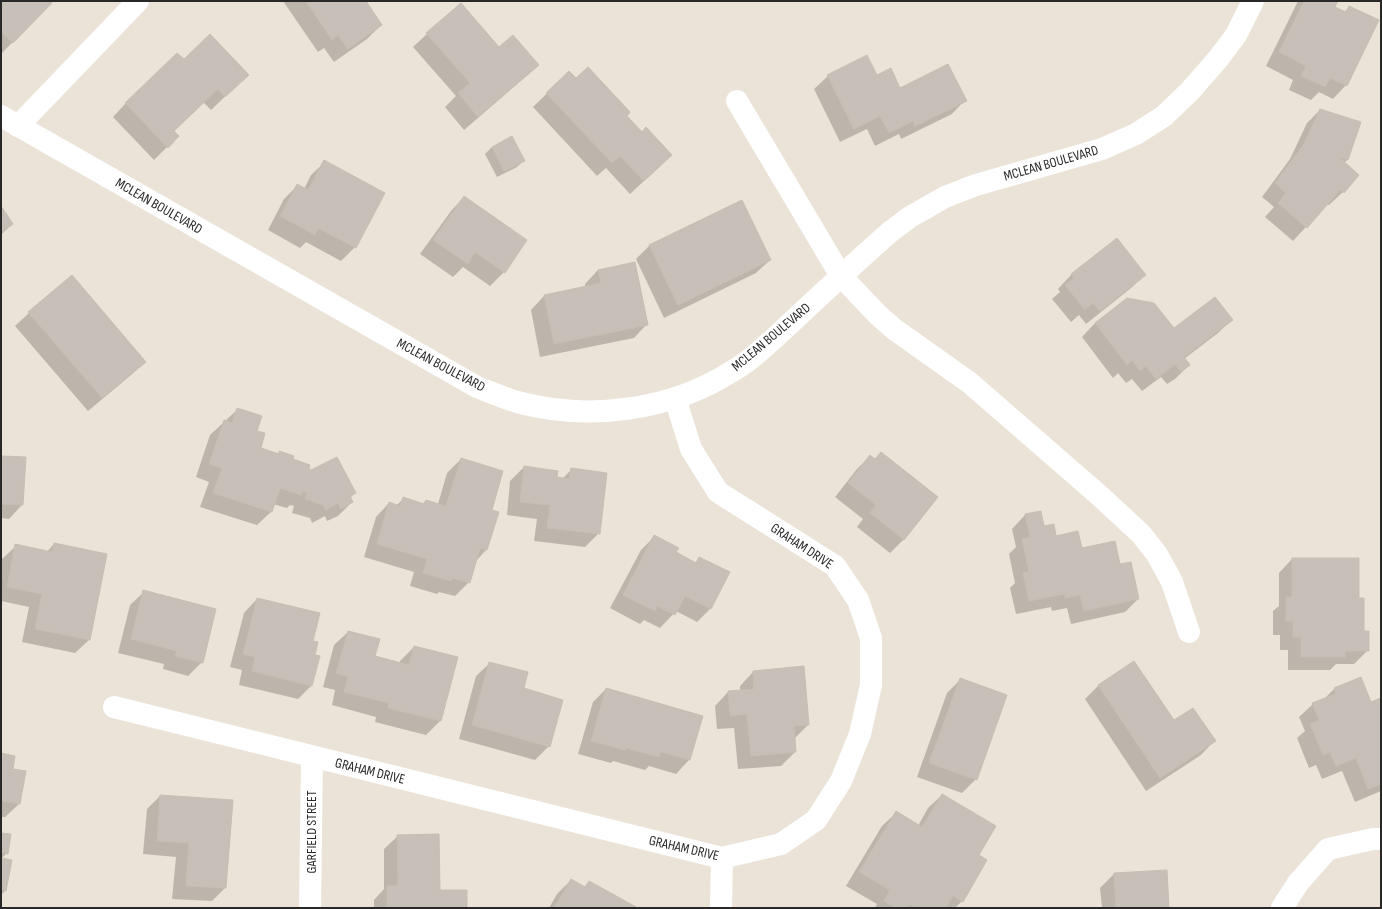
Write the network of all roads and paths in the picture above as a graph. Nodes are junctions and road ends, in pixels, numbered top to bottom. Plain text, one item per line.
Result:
1 (138, 1) edge
2 (1253, 1) edge
3 (736, 101) dead end
4 (10, 121) edge
5 (841, 276) junction
6 (675, 398) junction
7 (1189, 632) dead end
8 (114, 707) dead end
9 (312, 757) junction
10 (1381, 839) edge
11 (722, 858) junction
12 (310, 908) edge
13 (721, 908) edge
14 (1282, 908) edge

1 - 4 street, MCLEAN BOULEVARD
2 - 5 street, MCLEAN BOULEVARD
3 - 5 street
4 - 6 street, MCLEAN BOULEVARD
5 - 6 street, MCLEAN BOULEVARD
5 - 7 street
6 - 11 street, GRAHAM DRIVE
8 - 9 street, GRAHAM DRIVE
9 - 11 street, GRAHAM DRIVE
9 - 12 street, GARFIELD STREET
10 - 14 street
11 - 13 street

